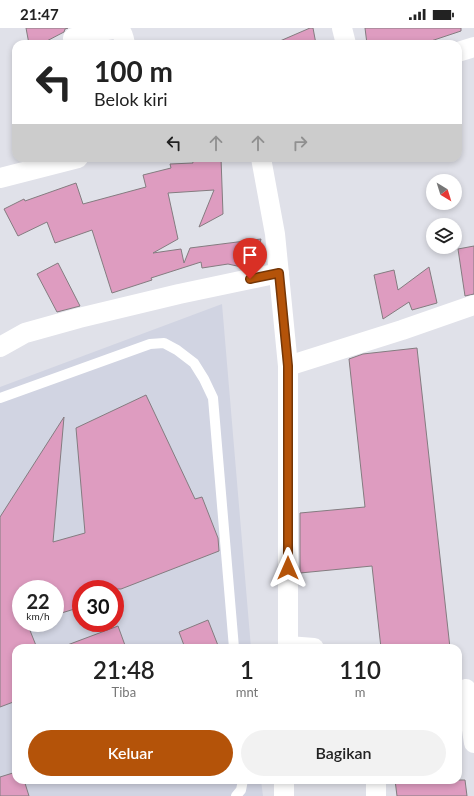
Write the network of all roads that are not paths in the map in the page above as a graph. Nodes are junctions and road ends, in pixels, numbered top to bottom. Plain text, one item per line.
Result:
1 (342, 28) edge
2 (74, 38) dead end
3 (124, 40) edge
4 (345, 40) edge
5 (474, 47) edge
6 (462, 51) edge
7 (62, 162) edge
8 (262, 162) edge
9 (0, 178) edge
10 (279, 273) junction
11 (474, 305) edge
12 (0, 347) edge
13 (288, 366) junction
14 (0, 398) edge
15 (234, 644) edge
16 (288, 644) edge
17 (466, 688) dead end
18 (474, 743) edge
19 (242, 784) edge
20 (284, 784) edge
21 (376, 784) edge
22 (236, 796) edge
23 (284, 796) edge
24 (376, 796) edge

1 - 4 street
2 - 3 street
5 - 6 street
7 - 9 street
8 - 10 street
10 - 12 street
10 - 13 street
11 - 13 street
13 - 16 street
14 - 15 lane
17 - 18 street
19 - 22 lane
20 - 23 street
21 - 24 street

